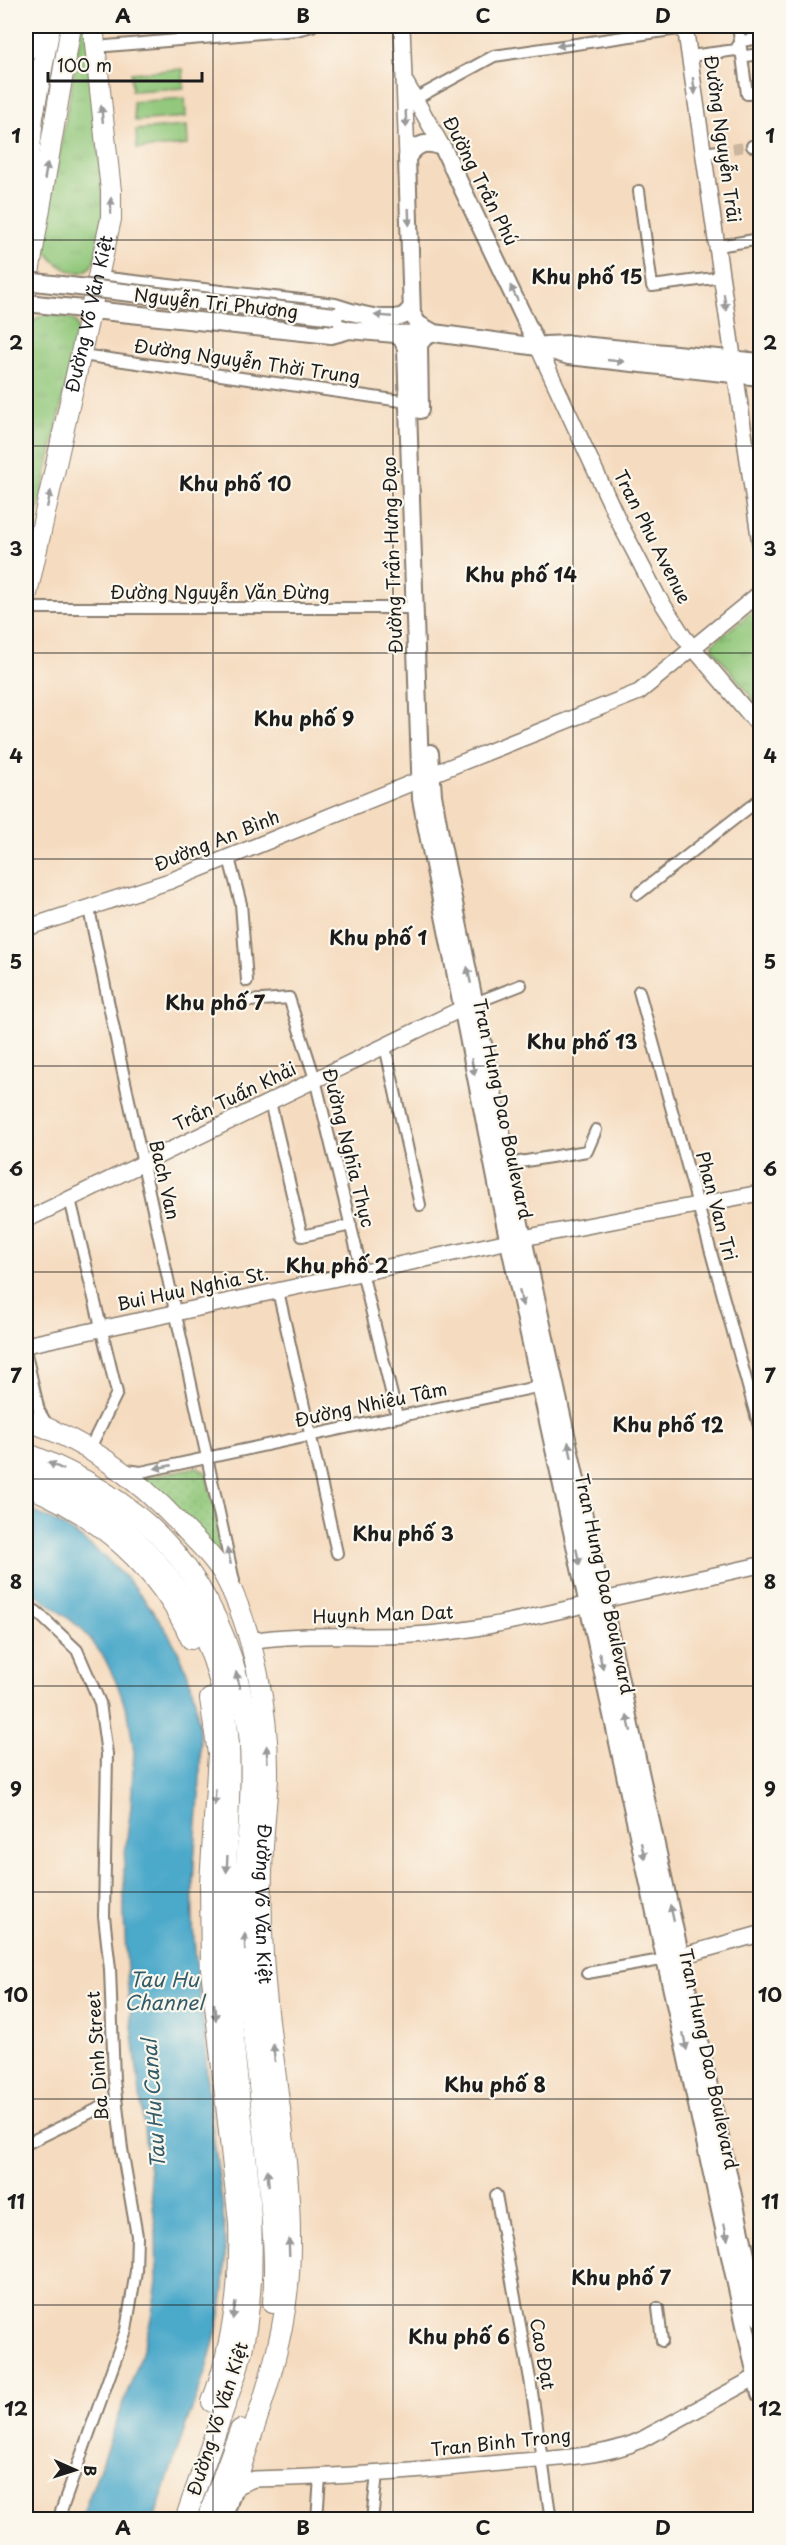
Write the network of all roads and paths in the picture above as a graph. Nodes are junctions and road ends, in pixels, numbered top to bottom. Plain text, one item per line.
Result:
1 (30, 26) edge
2 (50, 26) edge
3 (71, 26) edge
4 (93, 26) edge
5 (312, 26) edge
6 (402, 26) edge
7 (738, 26) edge
8 (685, 27) edge
9 (760, 38) edge
10 (95, 47) junction
11 (739, 49) junction
12 (26, 51) edge
13 (760, 54) edge
14 (690, 56) junction
15 (404, 80) junction
16 (760, 92) edge
17 (415, 99) junction
18 (443, 148) junction
19 (407, 158) junction
20 (26, 190) edge
21 (639, 191) dead end
22 (760, 239) edge
23 (718, 246) junction
24 (722, 277) junction
25 (26, 280) edge
26 (99, 280) junction
27 (126, 283) junction
28 (26, 292) edge
29 (26, 303) edge
30 (411, 308) junction
31 (92, 311) junction
32 (121, 314) junction
33 (342, 321) junction
34 (434, 333) junction
35 (395, 334) junction
36 (538, 347) junction
37 (81, 355) junction
38 (760, 362) edge
39 (734, 367) junction
40 (760, 377) edge
41 (408, 402) junction
42 (760, 543) edge
43 (760, 593) edge
44 (26, 598) edge
45 (26, 608) edge
46 (420, 608) junction
47 (694, 649) junction
48 (760, 727) edge
49 (425, 778) junction
50 (760, 799) edge
51 (229, 858) junction
52 (638, 894) dead end
53 (89, 909) junction
54 (26, 928) edge
55 (247, 981) dead end
56 (521, 985) dead end
57 (639, 991) dead end
58 (249, 1001) dead end
59 (468, 1006) junction
60 (385, 1046) junction
61 (315, 1079) junction
62 (270, 1102) junction
63 (596, 1130) dead end
64 (144, 1163) junction
65 (508, 1164) junction
66 (760, 1193) edge
67 (70, 1199) junction
68 (420, 1205) dead end
69 (699, 1205) junction
70 (26, 1220) edge
71 (351, 1225) junction
72 (516, 1240) junction
73 (362, 1273) junction
74 (278, 1291) junction
75 (177, 1312) junction
76 (100, 1328) junction
77 (26, 1345) edge
78 (26, 1354) edge
79 (548, 1385) junction
80 (397, 1416) junction
81 (36, 1420) edge
82 (760, 1430) edge
83 (312, 1435) junction
84 (90, 1448) junction
85 (26, 1453) edge
86 (209, 1458) junction
87 (117, 1468) junction
88 (26, 1470) edge
89 (26, 1486) edge
90 (337, 1553) dead end
91 (760, 1565) edge
92 (596, 1602) junction
93 (26, 1606) edge
94 (241, 1614) junction
95 (249, 1641) junction
96 (212, 1651) junction
97 (760, 1934) edge
98 (674, 1958) junction
99 (587, 1973) dead end
100 (116, 2100) junction
101 (26, 2144) edge
102 (496, 2194) dead end
103 (727, 2200) junction
104 (658, 2308) dead end
105 (760, 2319) edge
106 (662, 2341) dead end
107 (759, 2375) edge
108 (760, 2394) edge
109 (542, 2459) junction
110 (248, 2472) junction
111 (377, 2474) junction
112 (320, 2477) junction
113 (234, 2487) joint
114 (58, 2520) edge
115 (171, 2520) edge
116 (185, 2520) edge
117 (207, 2520) edge
118 (223, 2520) edge
119 (274, 2520) edge
120 (292, 2520) edge
121 (317, 2520) edge
122 (372, 2520) edge
123 (550, 2520) edge

1 - 12 highway
2 - 20 highway
28 -> 3 highway
4 - 10 highway, Đường Võ Văn Kiệt
5 - 10 street
6 - 15 street
7 - 11 street
8 - 14 street, Đường Nguyễn Trãi
8 -> 17 street
9 - 11 street
26 -> 10 highway, Đường Võ Văn Kiệt
11 - 13 street
11 - 14 street
11 - 16 street
14 -> 23 street, Đường Nguyễn Trãi
15 - 17 street, Đường Trần Phú
15 -> 19 street
17 - 18 street, Đường Trần Phú
18 - 19 main road
36 -> 18 main road, Đường Trần Phú
19 -> 30 main road
21 - 24 street
22 - 23 street
23 - 24 street, Đường Nguyễn Trãi
24 -> 39 street, Đường Nguyễn Trãi
25 - 33 main road, bridge
26 - 27 main road, Nguyễn Tri Phương
26 - 31 highway, Đường Võ Văn Kiệt
27 - 32 main road
27 - 33 main road, Nguyễn Tri Phương
28 - 33 main road
29 - 31 main road, Nguyễn Tri Phương
30 -> 33 main road, Nguyễn Tri Phương
30 - 34 main road
31 - 32 main road, Nguyễn Tri Phương
31 - 37 highway, Đường Võ Văn Kiệt
32 - 33 main road, Nguyễn Tri Phương
33 - 35 main road
34 - 35 main road
34 - 36 main road
34 - 46 main road, Đường Trần Hưng Đạo
35 - 41 main road, Đường Trần Hưng Đạo
36 - 39 main road
36 - 47 street, Tran Phu Avenue
37 - 41 street, Đường Nguyễn Thời Trung
44 -> 37 highway, Đường Võ Văn Kiệt
38 - 39 main road
39 - 40 main road
39 - 42 street, Đường Nguyễn Trãi
41 - 46 main road, Đường Trần Hưng Đạo
43 - 47 street, Đường An Bình
45 - 46 street, Đường Nguyễn Văn Đừng
46 - 49 main road, Đường Trần Hưng Đạo
47 - 48 street, Tran Phu Avenue
47 - 49 street, Đường An Bình
49 - 51 street, Đường An Bình
49 - 59 main road, Tran Hung Dao Boulevard
50 - 52 street
51 - 53 street, Đường An Bình
51 - 55 street
53 - 54 street, Đường An Bình
53 - 64 street, Bach Van
56 - 59 street
57 - 69 street, Phan Van Tri
58 - 61 street, Đường Nghĩa Thục
59 - 60 street, Trần Tuấn Khải
59 - 65 main road, Tran Hung Dao Boulevard
59 -> 72 main road, Tran Hung Dao Boulevard
60 - 61 street, Trần Tuấn Khải
60 - 68 street
61 - 62 street, Trần Tuấn Khải
61 - 71 street, Đường Nghĩa Thục
62 - 64 street, Trần Tuấn Khải
62 - 71 street
63 - 65 street
64 - 67 street, Trần Tuấn Khải
64 - 75 street, Bach Van
65 - 72 main road, Tran Hung Dao Boulevard
66 - 69 street, Bui Huu Nghia St.
67 - 70 street, Trần Tuấn Khải
67 - 76 street
69 - 72 street, Bui Huu Nghia St.
69 - 82 street, Phan Van Tri
71 - 73 street, Đường Nghĩa Thục
72 - 73 street, Bui Huu Nghia St.
72 - 79 main road, Tran Hung Dao Boulevard
73 - 74 street, Bui Huu Nghia St.
73 - 80 street, Đường Nghĩa Thục
74 - 75 street, Bui Huu Nghia St.
74 - 83 street
75 - 76 street, Bui Huu Nghia St.
75 - 86 street, Bach Van
76 - 77 street, Bui Huu Nghia St.
76 - 84 street
78 - 81 street
79 - 80 street, Đường Nhiêu Tâm
79 - 92 main road, Tran Hung Dao Boulevard
80 - 83 street, Đường Nhiêu Tâm
81 - 84 highway, Đường Võ Văn Kiệt
83 - 86 street, Đường Nhiêu Tâm
83 - 90 street
84 - 87 highway, Đường Võ Văn Kiệt
96 -> 85 highway, Đường Võ Văn Kiệt
86 -> 87 street, Đường Nhiêu Tâm
94 -> 86 street, Bach Van
87 - 94 highway, Đường Võ Văn Kiệt
88 - 96 highway, Đường Võ Văn Kiệt
89 - 96 highway, Đường Võ Văn Kiệt
91 - 92 street, Huynh Man Dat
92 - 95 street, Huynh Man Dat
92 - 98 main road, Tran Hung Dao Boulevard
93 - 100 street, Ba Dinh Street
94 - 95 highway, Đường Võ Văn Kiệt
95 - 96 highway
110 -> 95 highway, Đường Võ Văn Kiệt
96 -> 115 highway, Đường Võ Văn Kiệt
96 -> 116 highway, Đường Võ Văn Kiệt
117 -> 96 highway, Đường Võ Văn Kiệt
97 - 98 street
98 - 99 street
98 - 103 main road, Tran Hung Dao Boulevard
100 - 101 street
100 - 114 street, Ba Dinh Street
102 - 109 street, Cao Đạt
103 - 105 main road, Tran Hung Dao Boulevard
103 -> 107 main road, Tran Hung Dao Boulevard
104 - 106 street
107 - 108 main road, Tran Hung Dao Boulevard
107 - 109 street, Tran Binh Trong
109 - 111 street, Tran Binh Trong
109 - 123 street, Cao Đạt
110 - 112 street, Tran Binh Trong
110 - 113 highway, Đường Võ Văn Kiệt
111 - 112 street, Tran Binh Trong
111 - 122 street
112 - 121 street
113 - 118 main road
119 - 120 street

